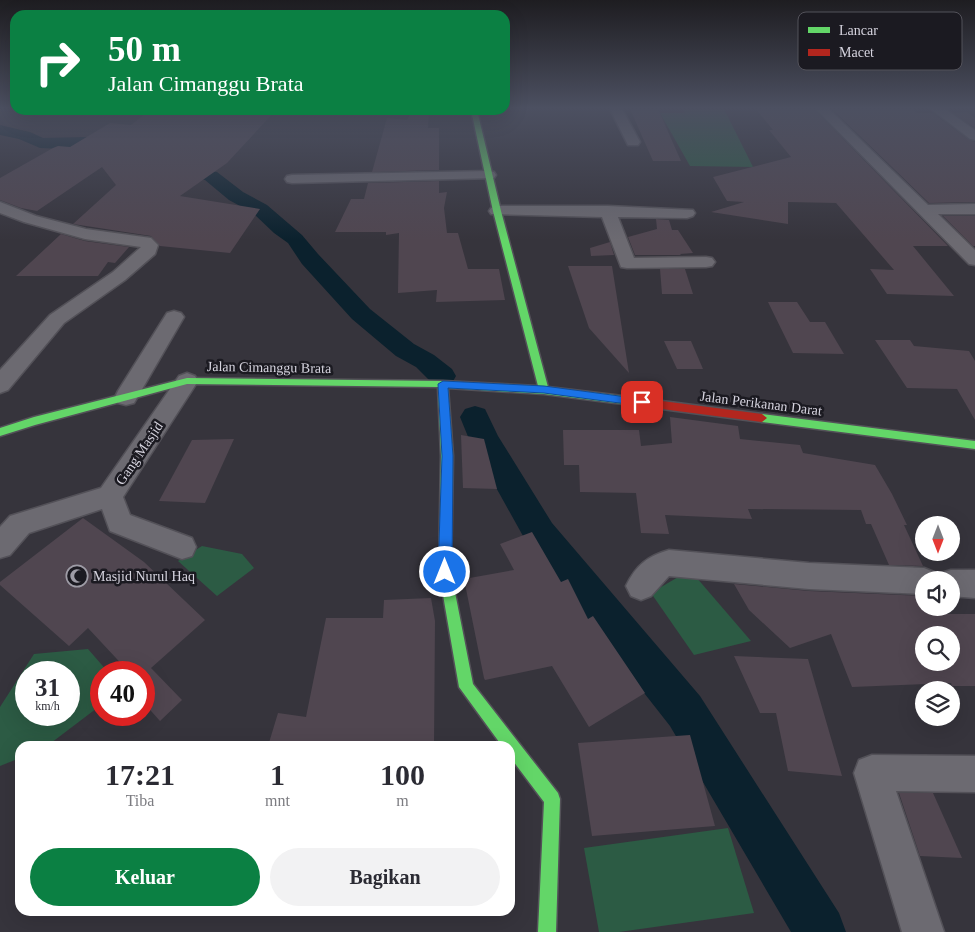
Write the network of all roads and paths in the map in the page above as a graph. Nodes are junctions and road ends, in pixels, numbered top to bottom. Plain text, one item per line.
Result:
1 (483, 152) edge
2 (867, 152) edge
3 (488, 175) junction
4 (292, 179) dead end
5 (0, 207) edge
6 (975, 209) edge
7 (926, 210) junction
8 (497, 211) junction
9 (608, 212) junction
10 (687, 213) dead end
11 (975, 260) edge
12 (706, 262) dead end
13 (174, 317) dead end
14 (187, 382) junction
15 (443, 384) junction
16 (0, 385) edge
17 (544, 390) junction
18 (126, 397) junction
19 (0, 432) edge
20 (975, 446) edge
21 (110, 496) junction
22 (0, 546) edge
23 (182, 548) dead end
24 (915, 581) edge
25 (960, 583) edge
26 (975, 584) edge
27 (641, 586) dead end
28 (507, 741) edge
29 (515, 751) edge
30 (975, 774) edge
31 (547, 932) edge
32 (923, 932) edge

1 - 3 street
2 - 7 street
3 - 4 street
3 - 8 street
5 - 16 street
6 - 7 street
7 - 11 street
8 - 9 street
8 - 17 street
9 - 10 street
9 - 12 street
13 - 18 street
14 - 15 street, Jalan Cimanggu Brata
14 - 18 street, Jalan Cimanggu Brata
14 - 21 street, Gang Masjid
15 - 17 street, Jalan Cimanggu Brata
15 - 28 street
17 - 20 street, Jalan Perikanan Darat
18 - 19 street, Jalan Cimanggu Brata
21 - 22 street, Gang Masjid
21 - 23 street
24 - 27 street
25 - 26 street
29 - 31 street
30 - 32 street

